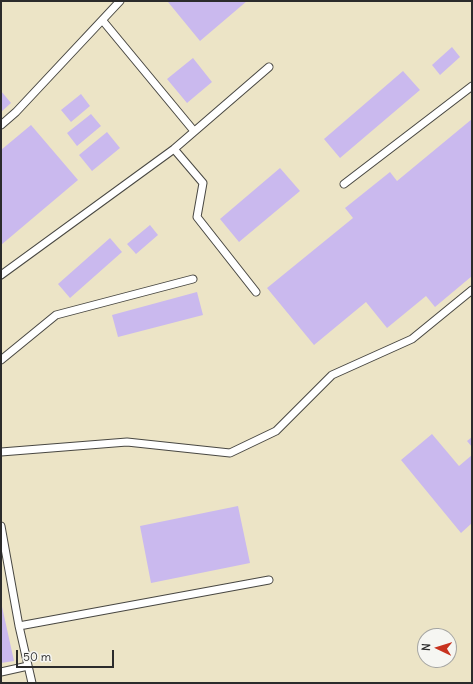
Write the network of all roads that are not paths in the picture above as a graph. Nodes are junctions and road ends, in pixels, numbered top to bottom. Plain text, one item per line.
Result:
1 (120, 1) edge
2 (103, 20) junction
3 (269, 67) dead end
4 (472, 86) edge
5 (1, 125) edge
6 (194, 131) junction
7 (174, 149) junction
8 (344, 184) dead end
9 (1, 275) edge
10 (193, 279) dead end
11 (472, 290) edge
12 (256, 292) dead end
13 (1, 360) edge
14 (1, 452) edge
15 (1, 526) edge
16 (269, 580) dead end
17 (18, 626) junction
18 (28, 666) junction
19 (1, 672) edge
20 (32, 683) edge

1 - 2 lane
2 - 5 lane
2 - 6 lane
3 - 6 lane
4 - 8 lane
6 - 7 lane
7 - 9 lane
7 - 12 lane
10 - 13 lane
11 - 14 lane
15 - 17 lane
16 - 17 lane
17 - 18 lane
18 - 19 lane
18 - 20 lane

